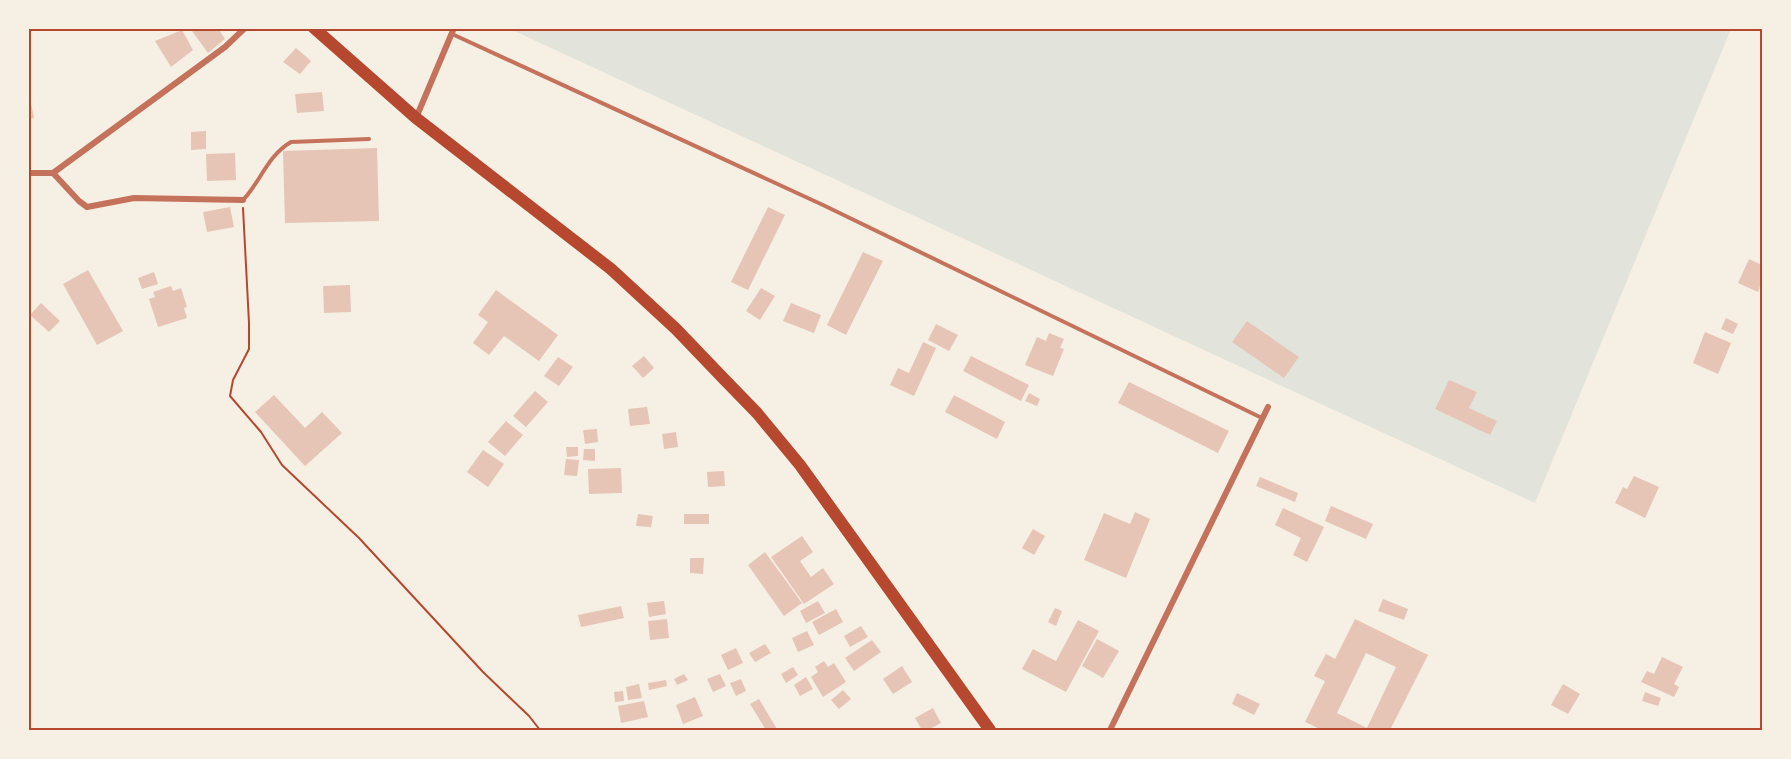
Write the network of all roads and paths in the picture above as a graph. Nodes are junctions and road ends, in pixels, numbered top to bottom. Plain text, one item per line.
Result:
1 (245, 28) edge
2 (314, 28) edge
3 (453, 31) edge
4 (416, 118) junction
5 (369, 139) dead end
6 (28, 173) edge
7 (53, 173) junction
8 (243, 200) junction
9 (1268, 407) dead end
10 (1262, 419) junction
11 (540, 730) edge
12 (990, 730) edge
13 (1110, 730) edge

1 - 7 street
2 - 4 highway
3 - 4 street
3 - 10 lane
4 - 12 highway
5 - 8 lane
6 - 7 street
7 - 8 street
8 - 11 path
9 - 10 street
10 - 13 street

